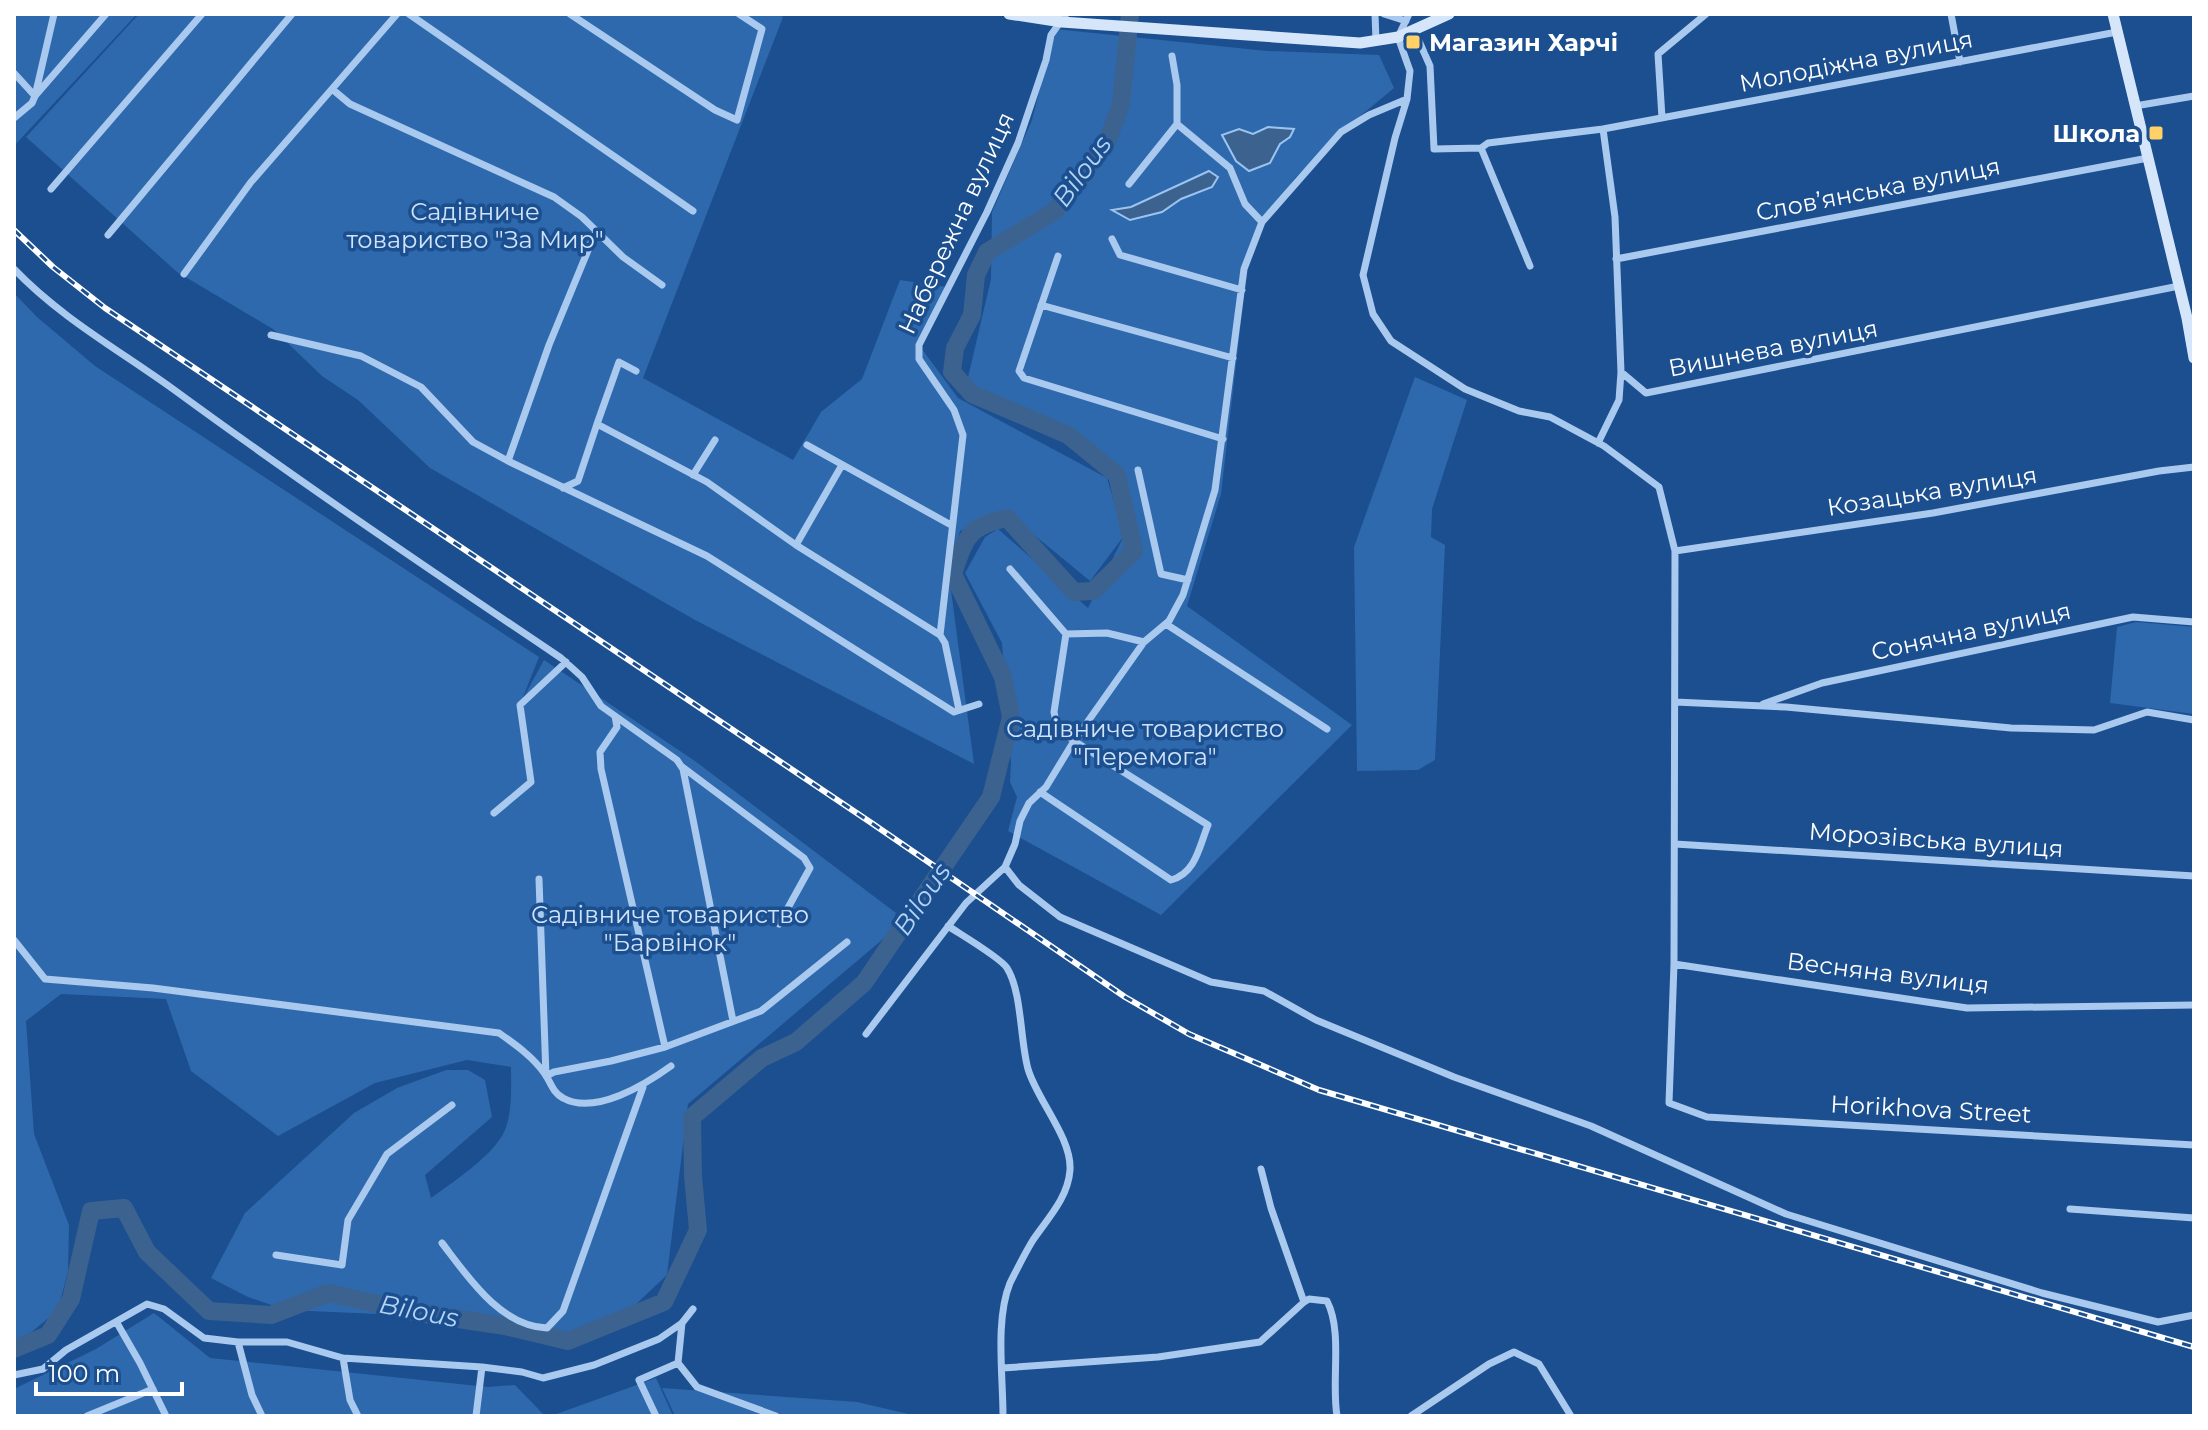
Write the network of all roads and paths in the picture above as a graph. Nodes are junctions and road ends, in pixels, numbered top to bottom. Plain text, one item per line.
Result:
1 (54, 14) edge
2 (106, 14) edge
3 (202, 14) edge
4 (292, 14) edge
5 (397, 14) edge
6 (409, 14) edge
7 (570, 14) edge
8 (739, 14) edge
9 (1009, 14) edge
10 (1375, 14) edge
11 (1384, 14) edge
12 (1449, 14) edge
13 (1706, 14) edge
14 (1951, 14) edge
15 (2113, 14) edge
16 (1064, 18) edge
17 (1408, 18) edge
18 (1415, 32) junction
19 (2117, 32) junction
20 (1398, 37) junction
21 (1376, 41) junction
22 (1172, 56) dead end
23 (1960, 62) junction
24 (14, 73) edge
25 (332, 89) junction
26 (35, 96) junction
27 (2194, 96) edge
28 (1407, 99) junction
29 (2135, 106) junction
30 (14, 118) edge
31 (1662, 118) junction
32 (1177, 124) junction
33 (1603, 129) junction
34 (1481, 148) junction
35 (2148, 158) junction
36 (1129, 184) dead end
37 (51, 189) dead end
38 (693, 211) dead end
39 (1262, 222) junction
40 (596, 231) junction
41 (108, 235) dead end
42 (1112, 239) dead end
43 (1058, 256) dead end
44 (1616, 259) junction
45 (1530, 266) dead end
46 (14, 269) edge
47 (184, 274) dead end
48 (662, 285) dead end
49 (2179, 286) junction
50 (1242, 290) junction
51 (1041, 305) junction
52 (2192, 333) edge
53 (271, 335) dead end
54 (1233, 358) junction
55 (2194, 358) edge
56 (636, 371) dead end
57 (1621, 372) junction
58 (597, 424) junction
59 (1223, 439) junction
60 (715, 440) dead end
61 (1598, 443) junction
62 (807, 445) dead end
63 (508, 461) junction
64 (842, 465) junction
65 (2194, 467) edge
66 (1138, 470) dead end
67 (693, 475) junction
68 (563, 488) junction
69 (951, 525) junction
70 (796, 545) junction
71 (1675, 551) junction
72 (1010, 569) dead end
73 (1188, 580) junction
74 (2194, 622) edge
75 (1166, 624) junction
76 (1066, 634) junction
77 (940, 635) junction
78 (1144, 642) junction
79 (566, 662) junction
80 (1675, 702) junction
81 (979, 704) dead end
82 (1759, 706) junction
83 (959, 710) junction
84 (615, 716) junction
85 (2194, 720) edge
86 (1327, 729) dead end
87 (1074, 741) junction
88 (681, 766) junction
89 (1040, 792) junction
90 (494, 813) dead end
91 (1675, 844) junction
92 (1005, 867) junction
93 (2194, 876) edge
94 (539, 879) dead end
95 (779, 924) dead end
96 (948, 926) junction
97 (14, 940) edge
98 (847, 942) dead end
99 (1674, 964) junction
100 (2194, 1005) edge
101 (733, 1021) junction
102 (866, 1034) dead end
103 (665, 1047) junction
104 (671, 1066) dead end
105 (546, 1076) junction
106 (643, 1087) junction
107 (452, 1105) dead end
108 (2194, 1145) edge
109 (1261, 1169) dead end
110 (2070, 1209) dead end
111 (2194, 1218) edge
112 (442, 1243) dead end
113 (276, 1255) dead end
114 (1304, 1302) junction
115 (693, 1309) dead end
116 (2194, 1315) edge
117 (117, 1323) junction
118 (682, 1323) junction
119 (238, 1342) junction
120 (343, 1358) junction
121 (678, 1363) junction
122 (482, 1367) junction
123 (1003, 1368) junction
124 (14, 1375) edge
125 (153, 1389) junction
126 (87, 1416) edge
127 (166, 1416) edge
128 (262, 1416) edge
129 (358, 1416) edge
130 (476, 1416) edge
131 (656, 1416) edge
132 (776, 1416) edge
133 (1003, 1416) edge
134 (1337, 1416) edge
135 (1411, 1416) edge
136 (1571, 1416) edge

1 - 26 street
2 - 26 street
3 - 37 street
4 - 41 street
5 - 25 street
6 - 38 street
7 - 8 street
9 - 16 main road
10 - 21 street
11 - 17 street
12 - 18 main road
13 - 31 street
14 - 23 street
15 - 19 main road
16 - 21 main road
16 - 69 street, Набережна вулиця
17 - 20 street
18 - 20 main road
18 - 34 street, Молодіжна вулиця
19 - 23 street, Молодіжна вулиця
19 - 29 main road
20 - 21 main road
20 - 28 street
22 - 32 street
23 - 31 street, Молодіжна вулиця
24 - 26 street
25 - 40 street
25 - 47 street
26 - 30 street
27 - 29 street
28 - 39 street
28 - 61 street
29 - 35 main road
31 - 33 street, Молодіжна вулиця
32 - 36 street
32 - 39 street
33 - 34 street, Молодіжна вулиця
33 - 44 street
34 - 45 street
35 - 44 street, Словʼянська вулиця
35 - 49 main road
39 - 50 street
40 - 48 street
40 - 63 street
42 - 50 street
43 - 51 street
44 - 57 street
46 - 79 street
49 - 52 main road
49 - 57 street, Вишнева вулиця
50 - 54 street
51 - 54 street
51 - 59 street
52 - 55 main road
53 - 63 street
54 - 59 street
56 - 58 street
57 - 61 street
58 - 67 street
58 - 68 street
59 - 73 street
60 - 67 street
61 - 71 street
62 - 64 street
63 - 68 street
64 - 69 street
64 - 70 street
65 - 71 street, Козацька вулиця
66 - 73 street
67 - 70 street
68 - 83 street
69 - 77 street, Набережна вулиця
70 - 77 street
71 - 80 street
72 - 76 street
73 - 75 street
74 - 82 street, Сонячна вулиця
75 - 78 street
75 - 86 street
76 - 78 street
76 - 87 street
77 - 83 street
78 - 87 street
79 - 84 street
79 - 90 street
80 - 82 street, Сонячна вулиця
80 - 91 street
81 - 83 street
82 - 85 street, Сонячна вулиця
84 - 88 street
84 - 103 street
87 - 89 street
87 - 89 street
88 - 95 street
88 - 101 street
89 - 92 street
91 - 93 street, Морозівська вулиця
91 - 99 street
92 - 96 street
92 - 116 street
94 - 105 street
96 - 102 street
96 - 123 street
97 - 105 street
98 - 101 street
99 - 100 street, Весняна вулиця
99 - 108 street, Horikhova Street
101 - 103 street
103 - 105 street
104 - 106 street
105 - 106 street
106 - 112 street
107 - 113 street
109 - 114 street
110 - 111 street
114 - 123 street
114 - 134 street
115 - 118 street
117 - 119 street
117 - 124 street
117 - 125 street
118 - 121 street
118 - 122 street
119 - 120 street
119 - 128 street
120 - 122 street
120 - 129 street
121 - 131 street
121 - 132 street
122 - 130 street
123 - 133 street
125 - 126 street
125 - 127 street
135 - 136 street

